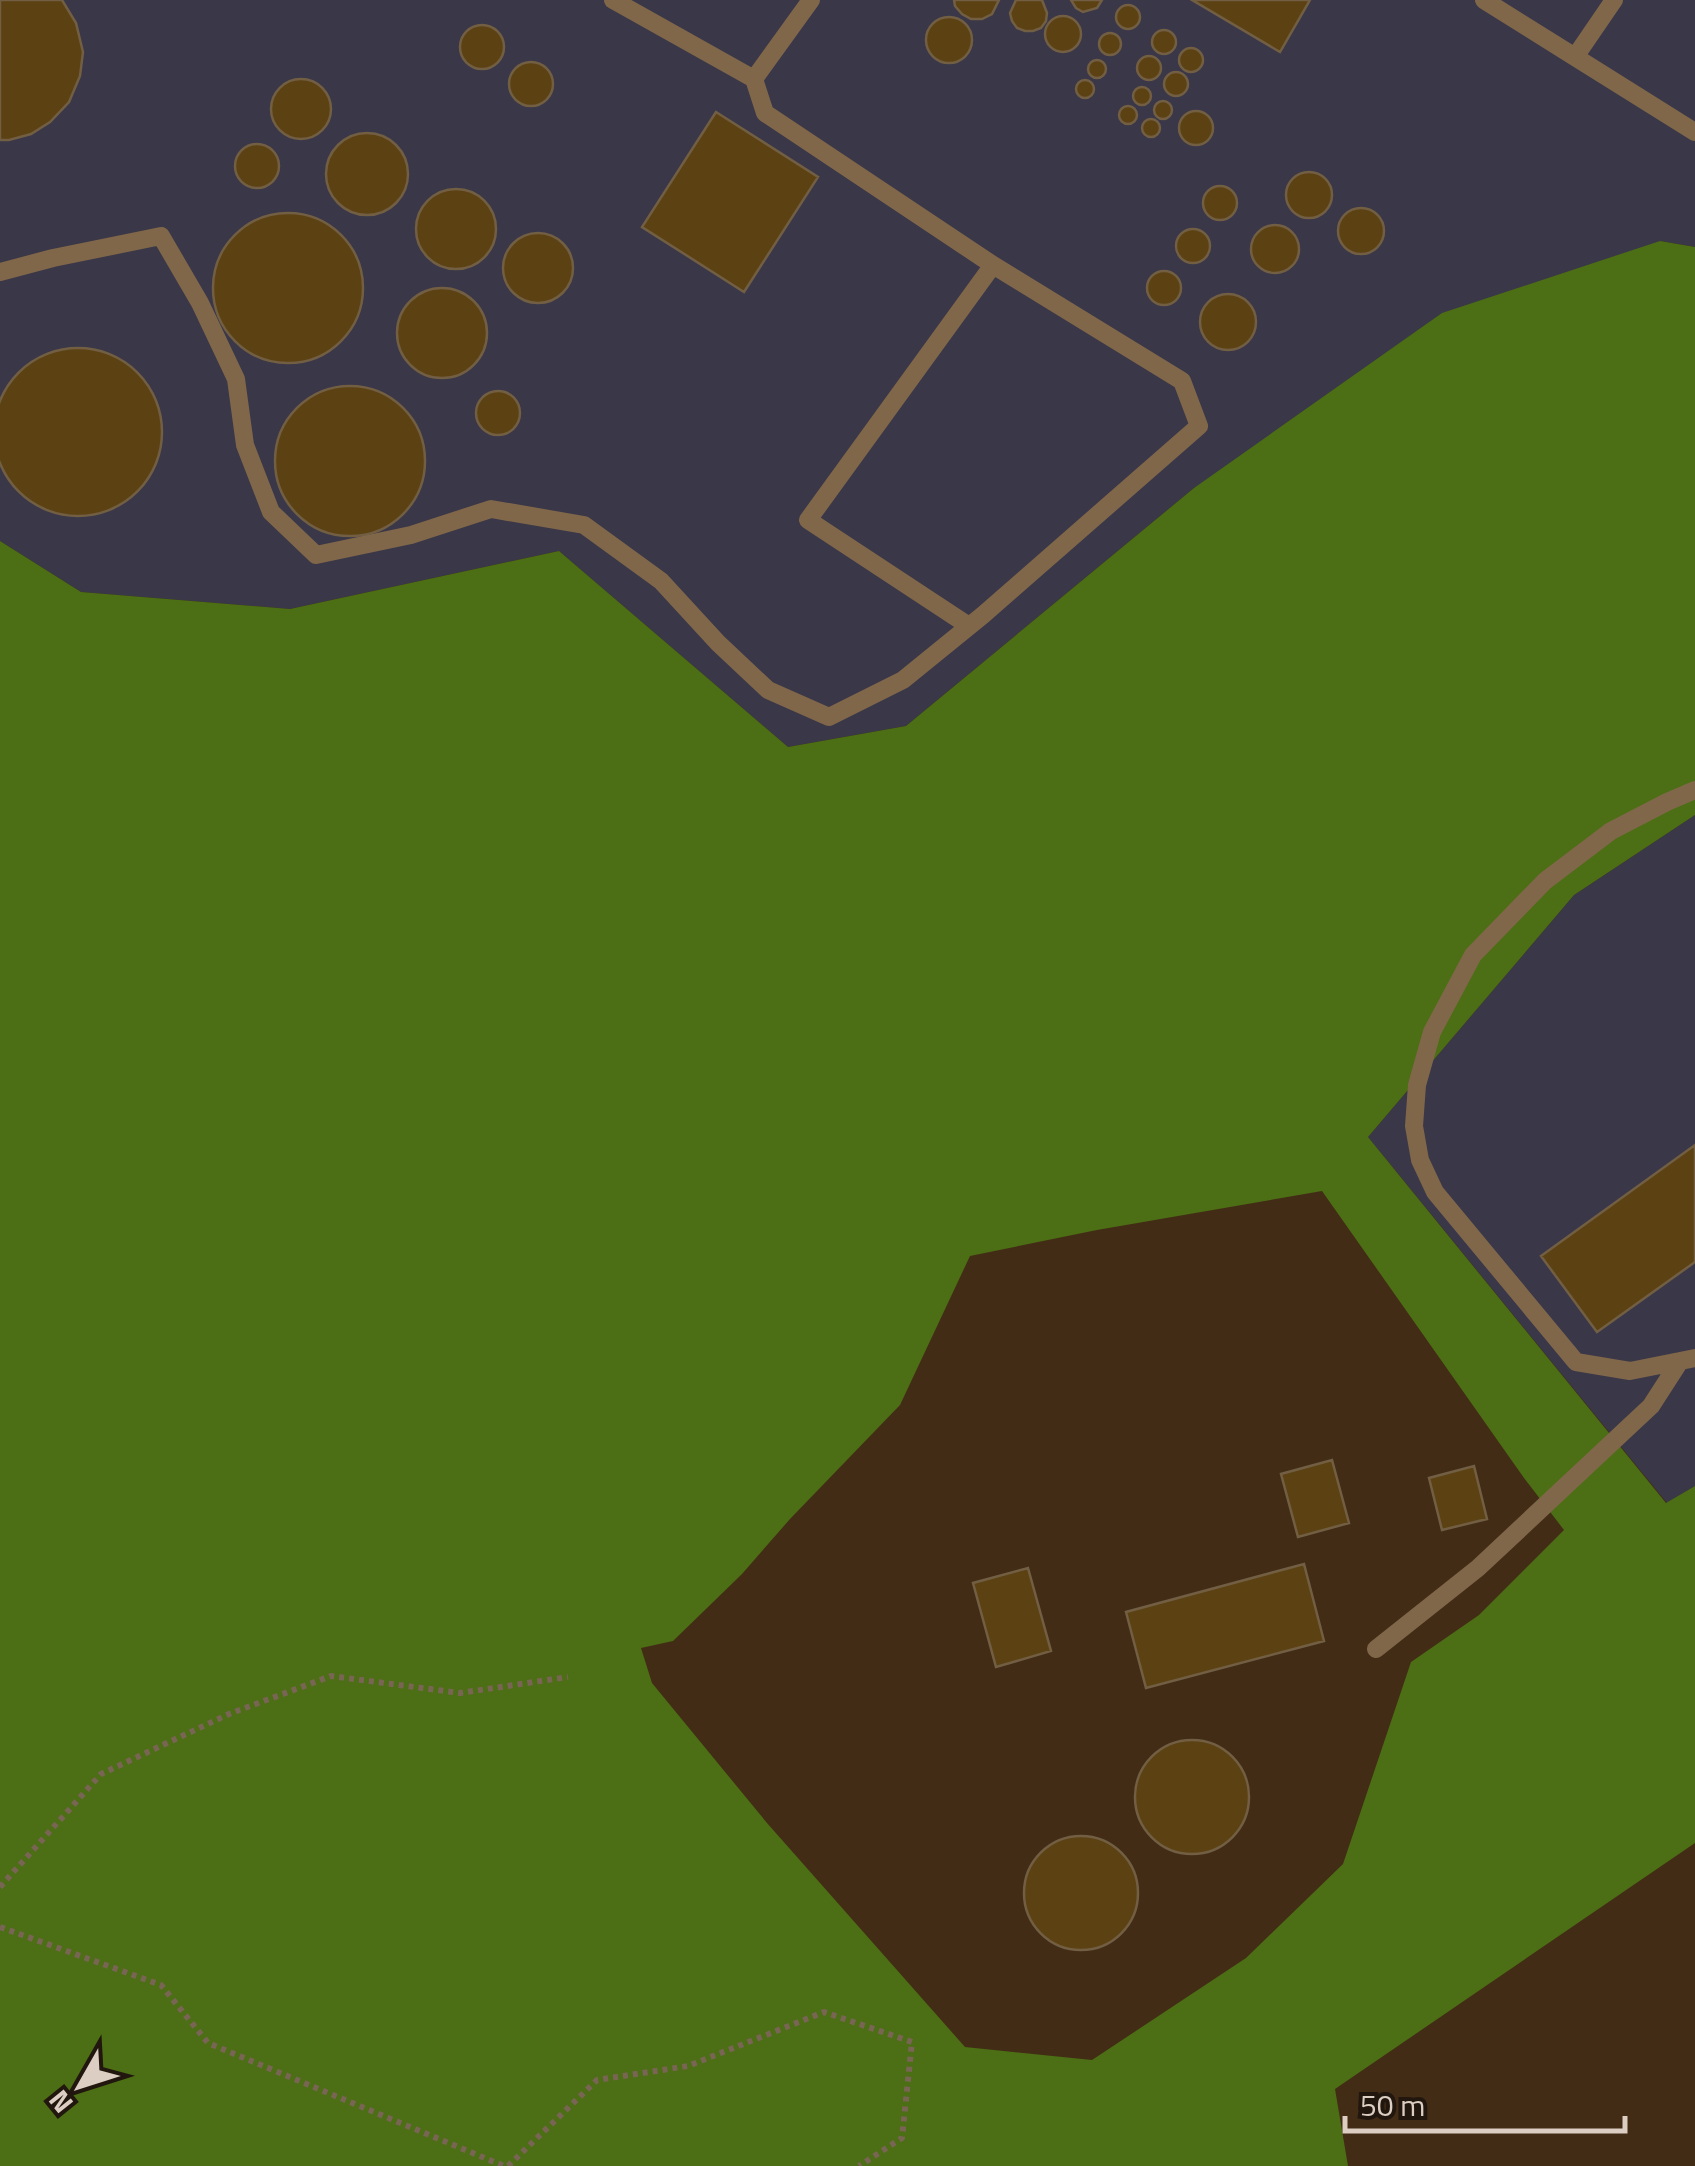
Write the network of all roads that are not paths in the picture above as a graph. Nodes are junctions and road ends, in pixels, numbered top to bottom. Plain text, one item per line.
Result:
1 (613, 0) edge
2 (811, 0) edge
3 (1484, 0) edge
4 (1614, 0) edge
5 (1575, 57) junction
6 (754, 79) junction
7 (1695, 132) edge
8 (993, 265) junction
9 (0, 272) edge
10 (969, 626) junction
11 (1695, 790) edge
12 (1688, 1359) edge
13 (1376, 1649) dead end

1 - 6 lane
2 - 6 lane
3 - 5 lane
4 - 5 lane
5 - 7 lane
6 - 8 lane
8 - 10 lane
8 - 10 lane
9 - 10 lane
11 - 12 lane
12 - 13 lane

